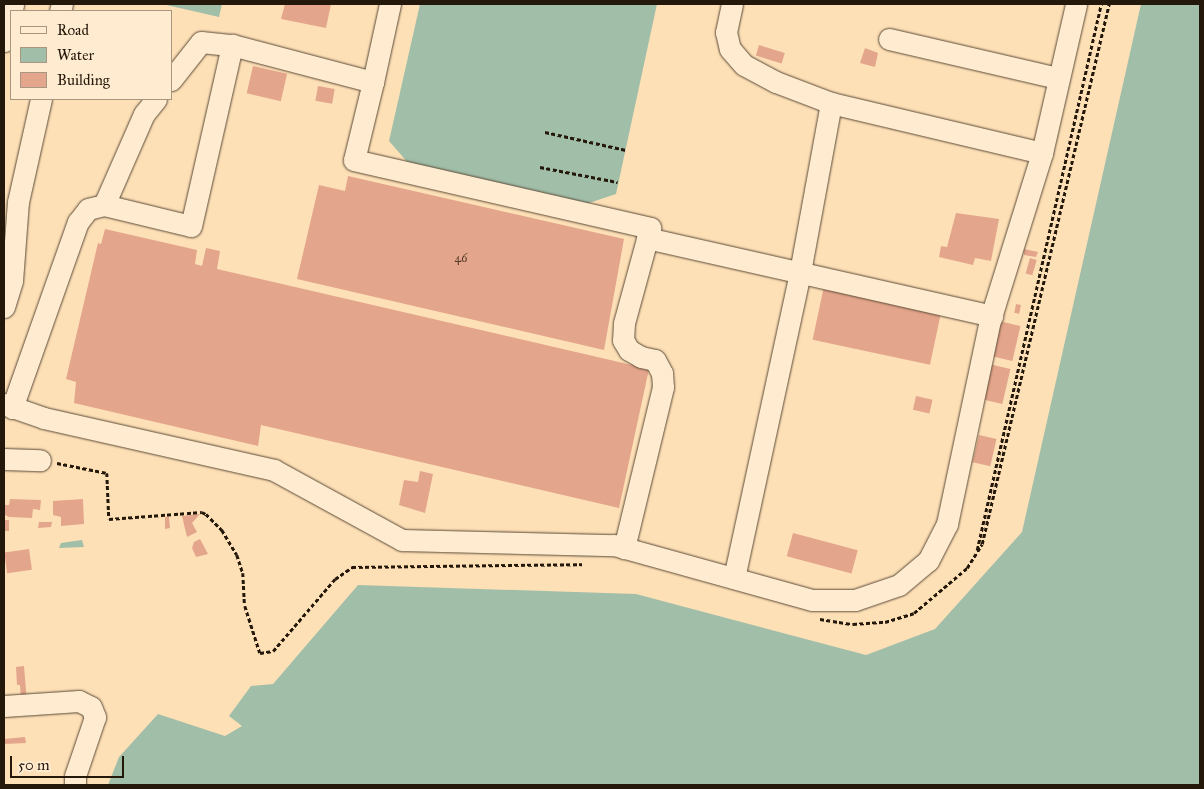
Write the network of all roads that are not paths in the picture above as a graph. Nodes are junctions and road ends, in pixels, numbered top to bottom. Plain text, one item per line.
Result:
1 (390, 4) edge
2 (732, 4) edge
3 (1076, 4) edge
4 (10, 16) edge
5 (889, 39) dead end
6 (4, 41) edge
7 (232, 45) junction
8 (1058, 78) junction
9 (172, 79) edge
10 (373, 82) junction
11 (41, 100) edge
12 (155, 100) edge
13 (831, 103) junction
14 (1042, 152) junction
15 (104, 205) junction
16 (647, 238) junction
17 (800, 272) junction
18 (4, 307) edge
19 (992, 316) junction
20 (8, 406) edge
21 (4, 459) edge
22 (40, 460) road end
23 (624, 548) junction
24 (734, 578) junction
25 (4, 706) edge
26 (75, 785) edge

1 - 10 street
2 - 13 street
3 - 8 street
4 - 6 street
5 - 8 street
7 - 9 street
7 - 10 street
7 - 15 street
8 - 14 street
10 - 16 street
11 - 18 street
12 - 15 street
13 - 14 street
13 - 17 street
14 - 19 street
15 - 20 street
16 - 17 street
16 - 23 street
17 - 19 street
17 - 24 street
19 - 24 street
20 - 23 street
21 - 22 street
23 - 24 street
25 - 26 street

